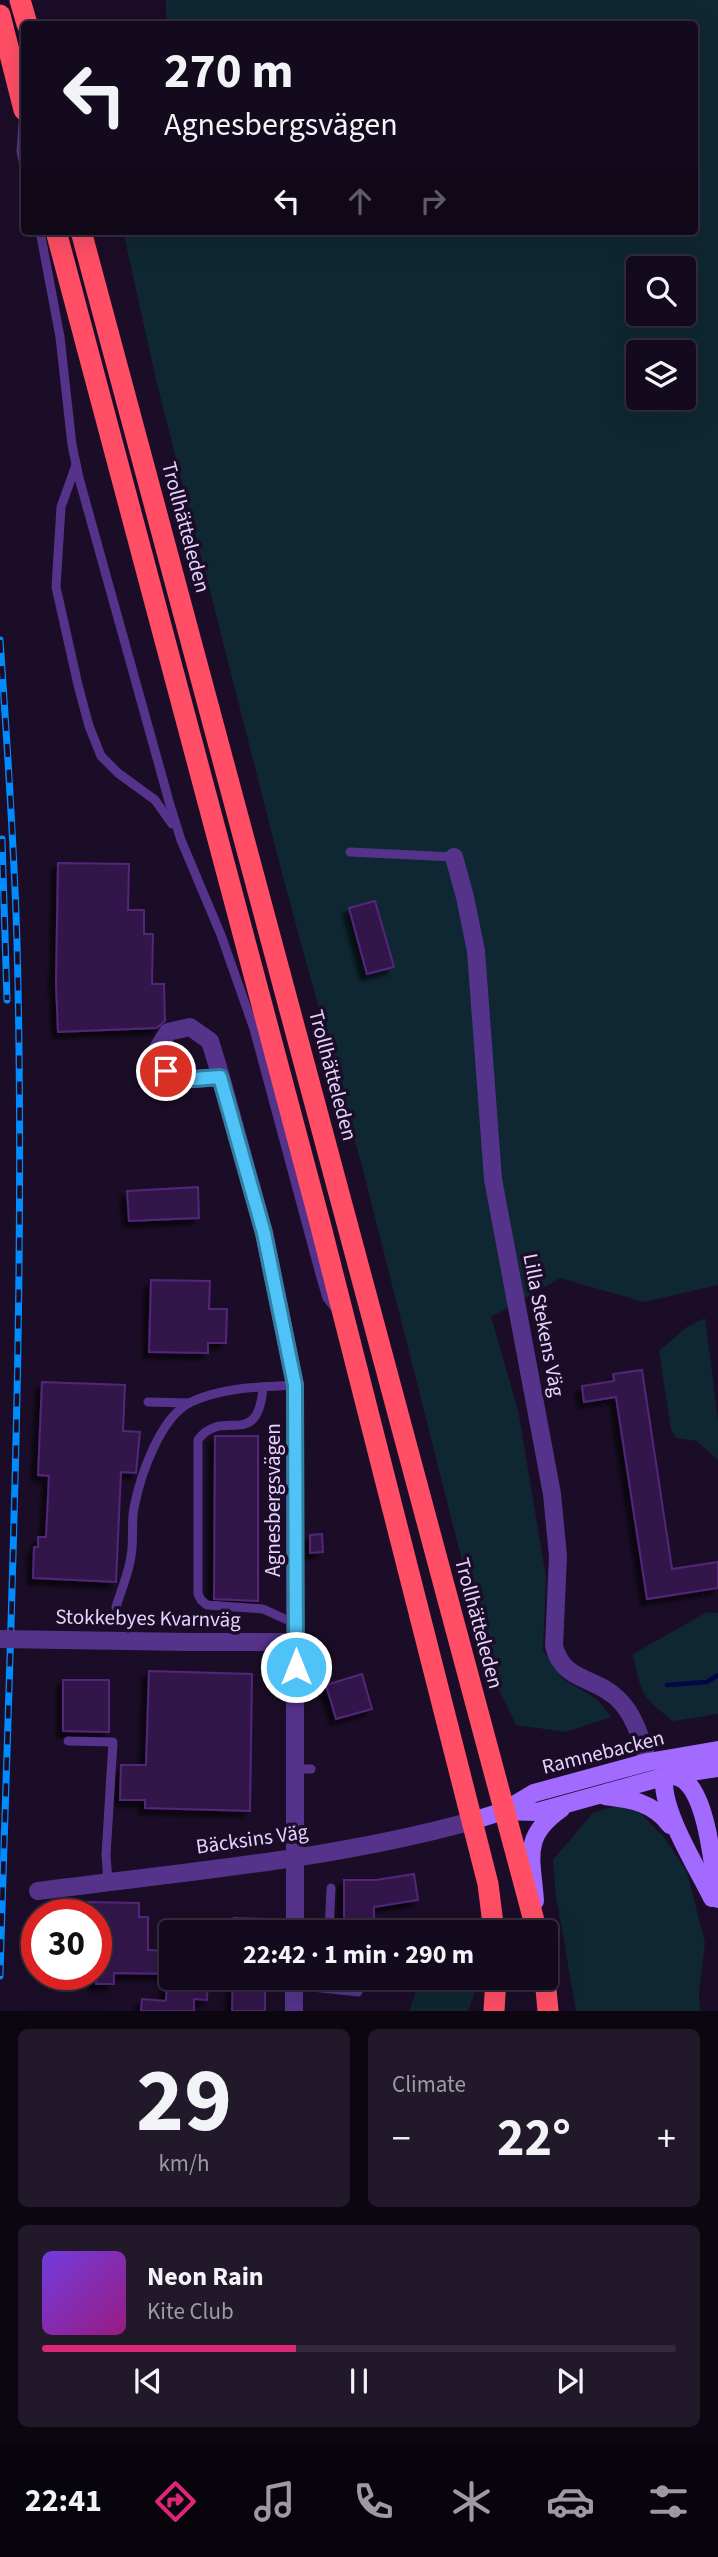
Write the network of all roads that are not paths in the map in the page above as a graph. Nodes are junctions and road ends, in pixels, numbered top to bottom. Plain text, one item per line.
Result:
1 (20, 0) edge
2 (0, 15) edge
3 (26, 21) edge
4 (21, 96) edge
5 (41, 235) edge
6 (56, 235) edge
7 (81, 235) edge
8 (76, 464) junction
9 (181, 840) junction
10 (350, 852) dead end
11 (454, 857) joint
12 (220, 1077) dead end
13 (347, 1324) junction
14 (295, 1385) junction
15 (263, 1387) junction
16 (148, 1402) dead end
17 (189, 1403) junction
18 (116, 1607) dead end
19 (296, 1633) junction
20 (0, 1639) edge
21 (68, 1741) dead end
22 (718, 1750) edge
23 (648, 1762) junction
24 (718, 1768) edge
25 (670, 1775) junction
26 (595, 1795) junction
27 (569, 1802) junction
28 (504, 1811) junction
29 (472, 1821) junction
30 (296, 1856) junction
31 (693, 1857) junction
32 (108, 1882) junction
33 (331, 1888) dead end
34 (38, 1891) dead end
35 (718, 1899) edge
36 (718, 1910) edge
37 (295, 1920) edge
38 (330, 1920) edge
39 (492, 1920) edge
40 (534, 1920) edge
41 (536, 1920) edge
42 (294, 1990) edge
43 (346, 1990) edge
44 (495, 1990) edge
45 (546, 1990) edge
46 (358, 1992) dead end
47 (293, 2011) edge
48 (494, 2011) edge
49 (548, 2011) edge

1 - 3 highway
2 - 4 highway
5 - 8 lane
6 - 13 highway
7 - 28 highway, Trollhätteleden
8 - 9 lane
8 - 9 lane
9 - 13 lane
10 - 11 lane
11 - 23 street, Lilla Stekens Väg
12 - 14 street, Agnesbergsvägen
13 - 29 highway
14 - 15 lane
14 - 19 street, Agnesbergsvägen
15 - 17 lane
15 - 19 lane
16 - 17 lane
17 - 18 lane
19 - 20 street, Stokkebyes Kvarnväg, bridge
19 - 30 street, Agnesbergsvägen
21 - 32 lane
22 - 23 street, Ramnebacken
23 - 25 street
23 - 28 street, Ramnebacken
24 - 25 street, Ramnebacken
25 - 26 street, Ramnebacken
25 - 31 street
25 - 35 street
26 - 27 street, Ramnebacken
26 - 31 street
27 - 28 street, Ramnebacken
27 - 41 street, Ramnebacken
28 - 29 street, Ramnebacken
28 - 40 highway, Trollhätteleden
29 - 30 street, Bäcksins Väg
29 - 39 highway
30 - 32 street, Bäcksins Väg
30 - 37 street, Agnesbergsvägen
31 - 36 street
32 - 34 street, Bäcksins Väg
33 - 38 lane
42 - 47 street
43 - 46 lane
44 - 48 highway
45 - 49 highway

